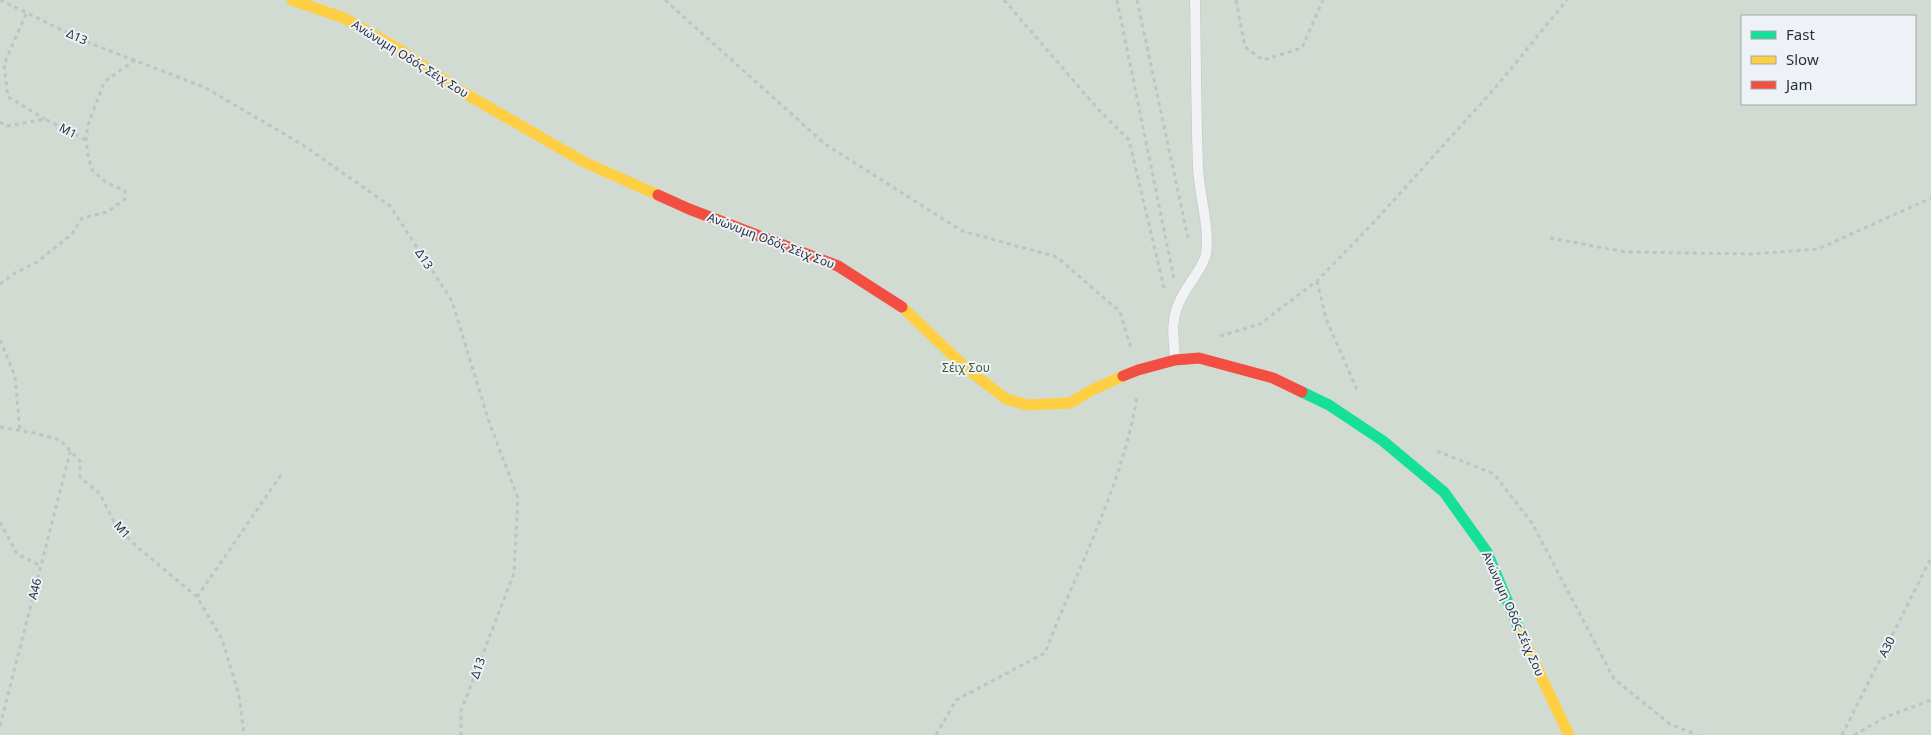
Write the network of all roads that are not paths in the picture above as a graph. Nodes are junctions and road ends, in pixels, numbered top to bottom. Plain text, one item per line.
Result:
1 (292, 0) edge
2 (1195, 0) edge
3 (1175, 360) junction
4 (1569, 735) edge

1 - 3 street, Ανώνυμη Οδός Σέιχ Σου
2 - 3 lane
3 - 4 street, Ανώνυμη Οδός Σέιχ Σου

